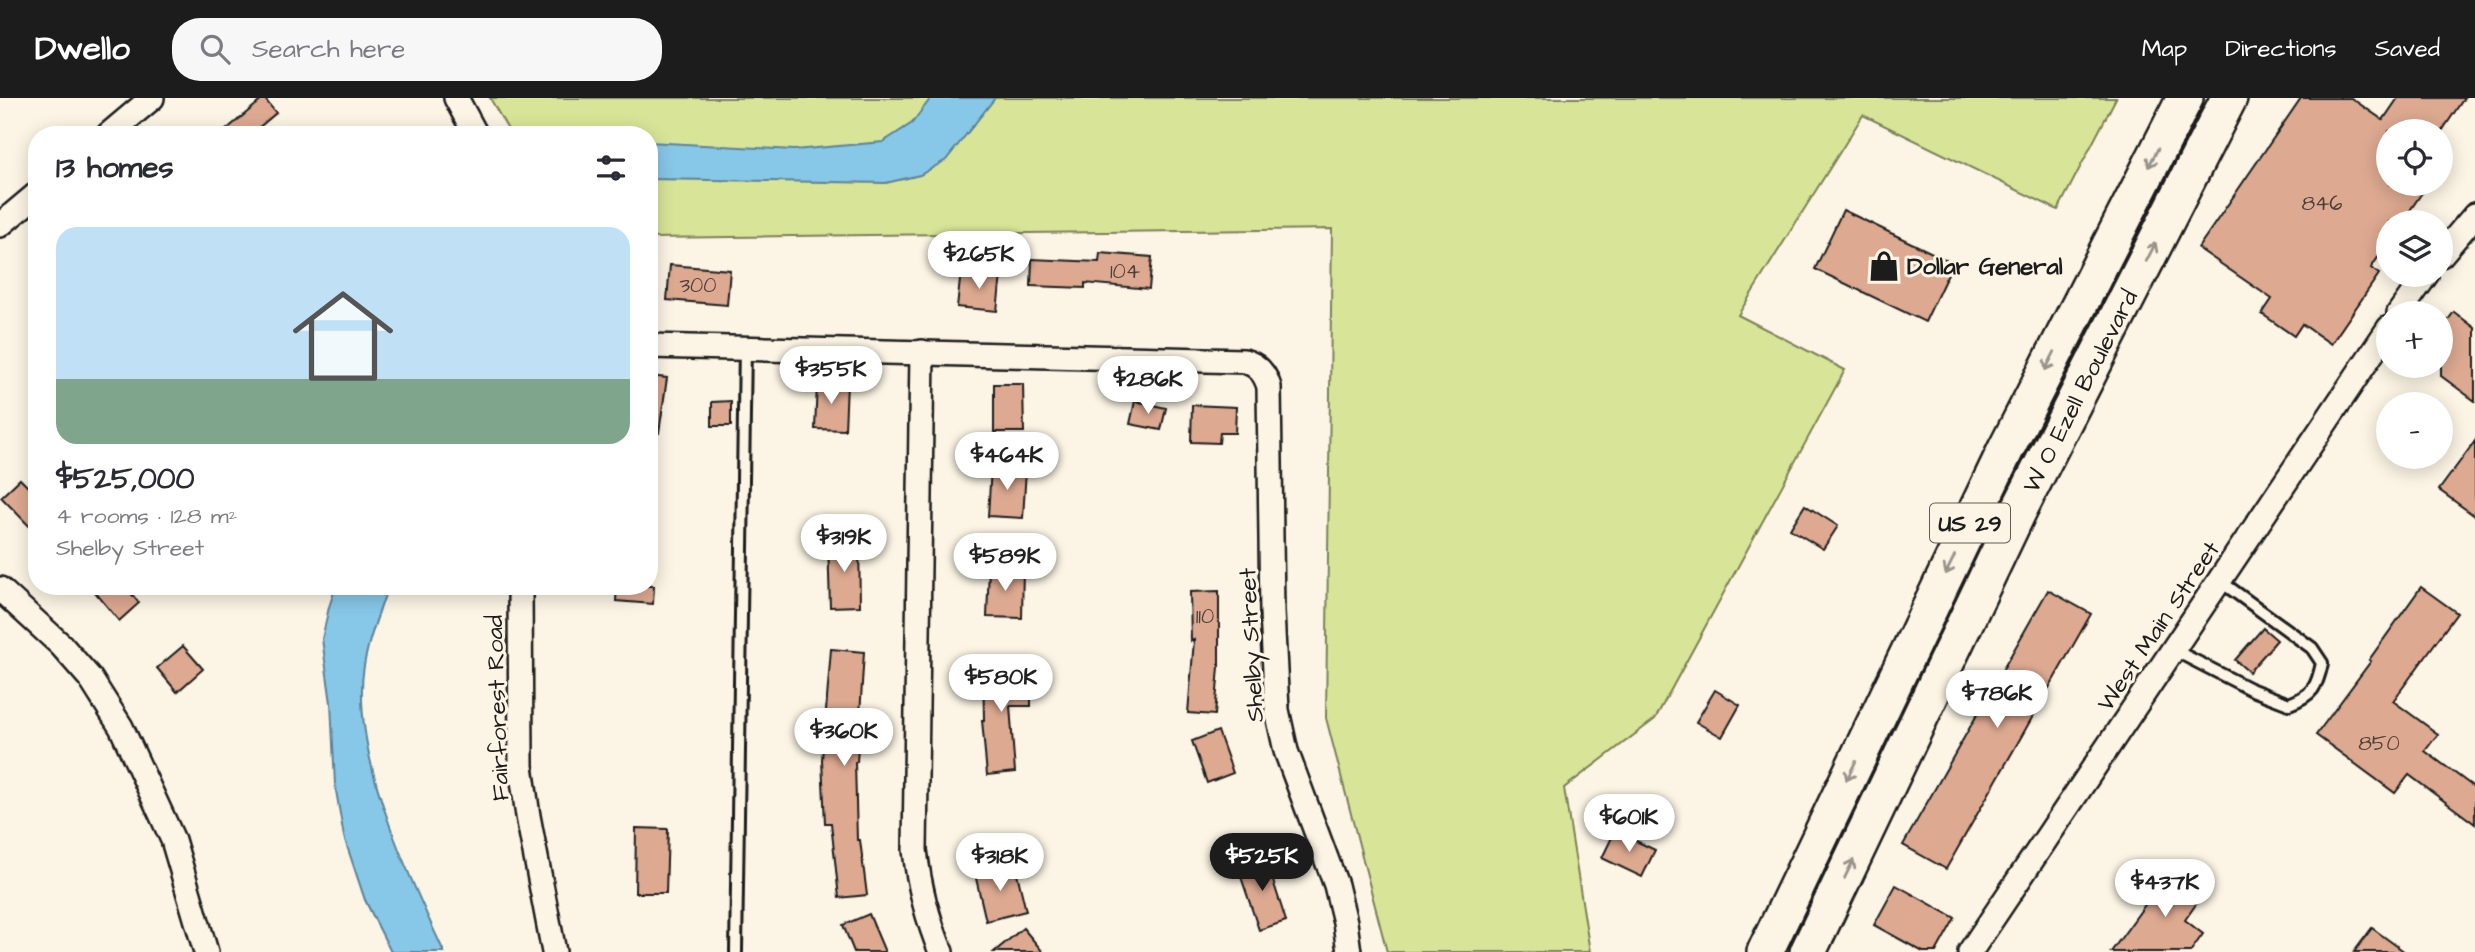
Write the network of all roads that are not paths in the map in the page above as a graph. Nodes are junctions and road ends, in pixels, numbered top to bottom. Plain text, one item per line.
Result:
1 (152, 98) edge
2 (456, 98) edge
3 (2185, 98) edge
4 (2230, 98) edge
5 (119, 126) edge
6 (471, 126) edge
7 (28, 202) edge
8 (2475, 215) edge
9 (0, 225) edge
10 (2453, 241) edge
11 (2084, 294) junction
12 (2120, 313) junction
13 (658, 345) edge
14 (745, 346) junction
15 (2376, 347) edge
16 (922, 352) junction
17 (1965, 533) junction
18 (2001, 550) junction
19 (2220, 581) junction
20 (0, 589) edge
21 (520, 595) edge
22 (2174, 650) junction
23 (1797, 884) junction
24 (1832, 904) junction
25 (1814, 950) edge
26 (206, 952) edge
27 (554, 952) edge
28 (736, 952) edge
29 (941, 952) edge
30 (1349, 952) edge
31 (1765, 952) edge
32 (1970, 952) edge

1 - 5 street
2 - 6 street
3 -> 11 main road, W O Ezell Boulevard / US 29
12 -> 4 main road, W O Ezell Boulevard / US 29
7 - 9 street
8 - 10 street
11 - 12 main road
11 -> 17 main road, W O Ezell Boulevard / US 29
12 - 18 main road, W O Ezell Boulevard / US 29
13 - 14 street
14 - 16 street
14 - 28 lane
15 - 19 street, West Main Street
16 - 29 street
16 - 30 street, Shelby Street
17 - 18 main road
17 -> 23 main road, W O Ezell Boulevard / US 29
24 -> 18 main road, W O Ezell Boulevard / US 29
19 - 22 street, West Main Street
19 - 22 lane
20 - 26 street
21 - 27 street, Fairforest Road
22 - 32 street, West Main Street
23 - 24 main road
23 - 31 main road, W O Ezell Boulevard / US 29
24 - 25 main road, W O Ezell Boulevard / US 29

